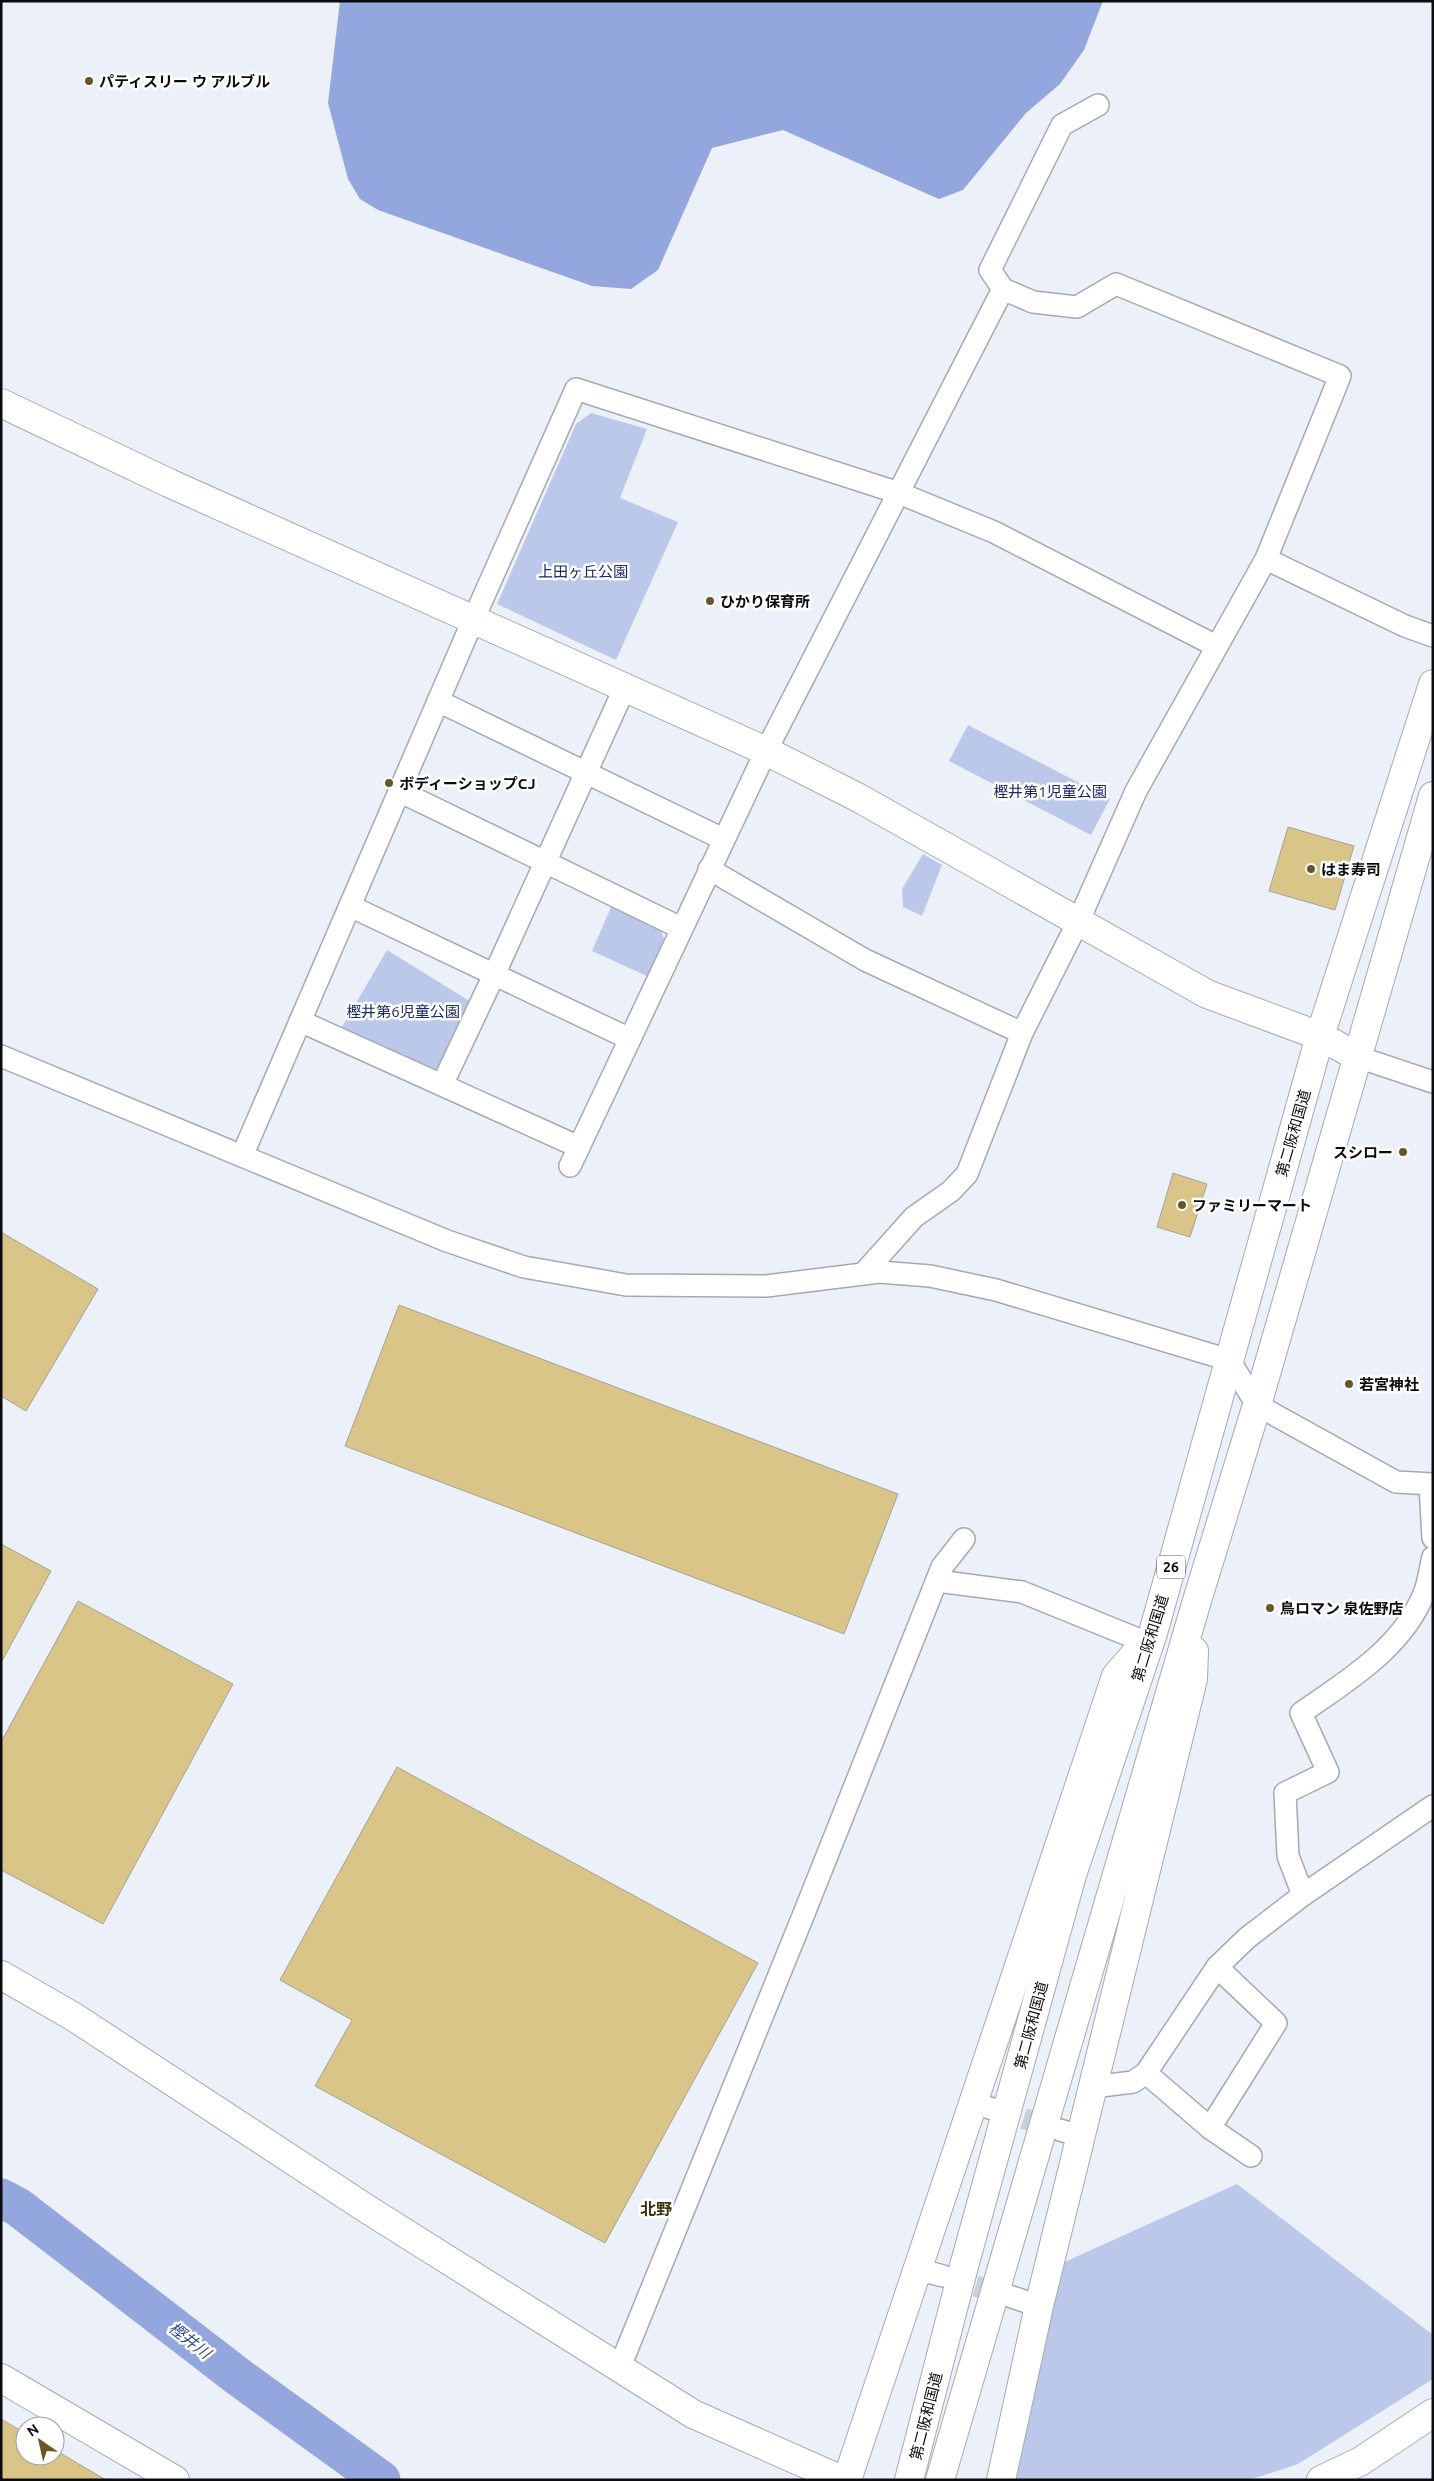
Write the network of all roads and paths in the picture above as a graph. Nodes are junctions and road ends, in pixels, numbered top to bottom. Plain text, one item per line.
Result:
1 (1098, 105) dead end
2 (1003, 289) junction
3 (1, 403) edge
4 (899, 493) junction
5 (1266, 559) junction
6 (474, 618) junction
7 (1433, 636) edge
8 (1216, 646) junction
9 (1433, 684) edge
10 (625, 687) junction
11 (438, 701) junction
12 (766, 751) junction
13 (586, 773) junction
14 (399, 791) junction
15 (1433, 796) edge
16 (723, 839) junction
17 (546, 862) junction
18 (709, 869) junction
19 (350, 906) junction
20 (1078, 920) junction
21 (681, 928) junction
22 (494, 975) junction
23 (300, 1022) junction
24 (1022, 1033) junction
25 (1320, 1036) junction
26 (630, 1039) junction
27 (1, 1056) edge
28 (1358, 1057) junction
29 (1433, 1082) edge
30 (442, 1085) junction
31 (242, 1156) junction
32 (864, 1274) junction
33 (1229, 1360) junction
34 (1257, 1405) junction
35 (1431, 1485) edge
36 (1433, 1538) edge
37 (964, 1539) dead end
38 (1433, 1557) edge
39 (937, 1581) junction
40 (1196, 1604) junction
41 (1149, 1637) junction
42 (1433, 1806) edge
43 (1303, 1894) junction
44 (1217, 1967) junction
45 (1, 1975) edge
46 (1146, 2073) junction
47 (1093, 2087) junction
48 (1210, 2128) junction
49 (1251, 2156) dead end
50 (917, 2268) junction
51 (943, 2276) tunnel mouth
52 (1009, 2296) tunnel mouth
53 (1039, 2306) junction
54 (619, 2369) junction
55 (1, 2378) edge
56 (1433, 2413) edge
57 (944, 2469) edge
58 (175, 2480) edge
59 (842, 2480) edge
60 (847, 2480) edge
61 (909, 2480) edge
62 (1001, 2480) edge
63 (1321, 2480) edge

1 - 2 street
2 - 4 street
2 - 5 street
3 - 6 main road
4 - 6 street
4 - 8 street
4 - 12 street
5 - 7 street
5 - 8 street
6 - 10 main road
6 - 11 street
8 - 20 street
9 - 25 main road, 第二阪和国道 / 26
10 - 12 main road
10 - 13 street
11 - 13 street
11 - 14 street
12 - 16 street
12 - 20 main road
13 - 16 street
13 - 17 street
14 - 17 street
14 - 19 street
15 - 28 main road, 第二阪和国道 / 26
16 - 18 street
17 - 21 street
17 - 22 street
18 - 21 street
18 - 24 street
19 - 22 street
19 - 23 street
20 - 24 street
20 - 25 main road
21 - 26 street
22 - 26 street
22 - 30 street
23 - 30 street
23 - 31 street
24 - 32 street
25 - 28 main road
25 - 33 main road, 第二阪和国道 / 26
26 - 30 street
27 - 31 street
28 - 29 street
28 - 34 main road, 第二阪和国道 / 26
31 - 32 street
32 - 33 street
33 - 34 street
33 - 41 main road, 第二阪和国道 / 26
34 - 35 street
34 - 40 main road, 第二阪和国道 / 26
35 - 36 street
37 - 39 street
38 - 43 street
39 - 41 street
39 - 54 street
40 - 47 main road
40 - 57 main road, 第二阪和国道 / 26
41 - 50 main road
41 - 61 main road, 第二阪和国道 / 26
42 - 43 street
43 - 44 street
44 - 46 street
44 - 48 street
45 - 54 main road
46 - 47 street
46 - 48 street
47 - 53 main road
48 - 49 street
50 - 51 street
50 - 60 main road
52 - 53 street
53 - 62 main road
54 - 59 main road
55 - 58 main road
56 - 63 main road

